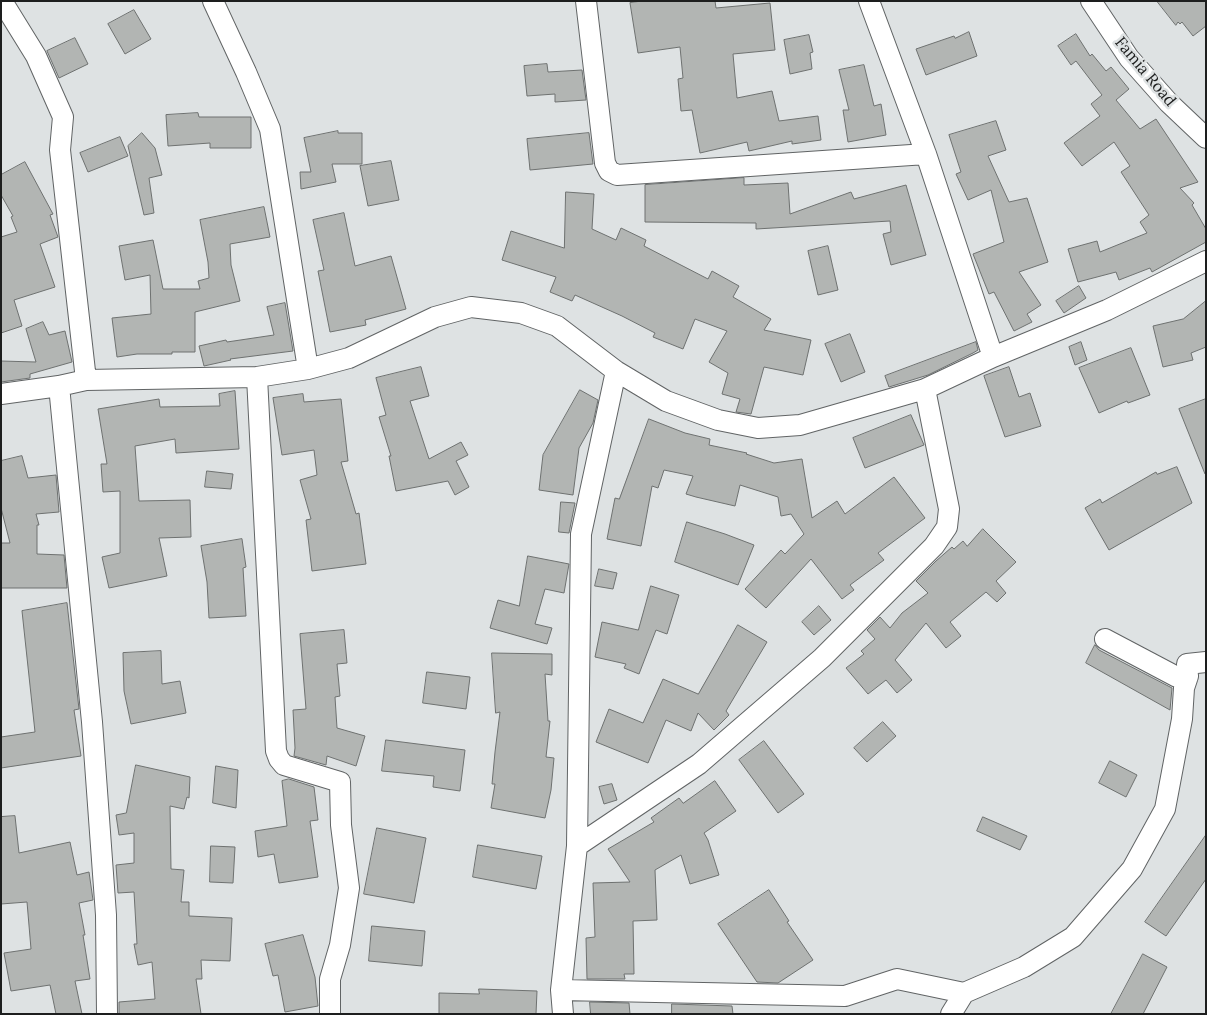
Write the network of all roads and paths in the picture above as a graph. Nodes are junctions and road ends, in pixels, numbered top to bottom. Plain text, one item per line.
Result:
1 (2, 1) edge
2 (213, 1) edge
3 (586, 1) edge
4 (868, 1) edge
5 (1091, 1) edge
6 (1206, 138) edge
7 (926, 154) junction
8 (1206, 260) edge
9 (992, 357) junction
10 (308, 369) junction
11 (616, 371) junction
12 (257, 377) junction
13 (86, 380) junction
14 (59, 386) junction
15 (925, 389) junction
16 (1, 394) edge
17 (1105, 639) dead end
18 (1206, 662) edge
19 (1188, 676) junction
20 (577, 846) junction
21 (561, 990) junction
22 (964, 993) junction
23 (107, 1014) edge
24 (330, 1014) edge
25 (563, 1014) edge
26 (951, 1014) edge

1 - 13 street
2 - 10 street
3 - 7 street
4 - 7 street
5 - 6 street, Famia Road
7 - 9 street
8 - 9 street
9 - 15 street
10 - 11 street
10 - 12 street
11 - 15 street
11 - 20 street
12 - 13 street
12 - 24 street
13 - 14 street
14 - 16 street
14 - 23 street
15 - 20 street
17 - 19 street
18 - 19 street
19 - 22 street
20 - 21 street
21 - 22 street
21 - 25 street
22 - 26 street

